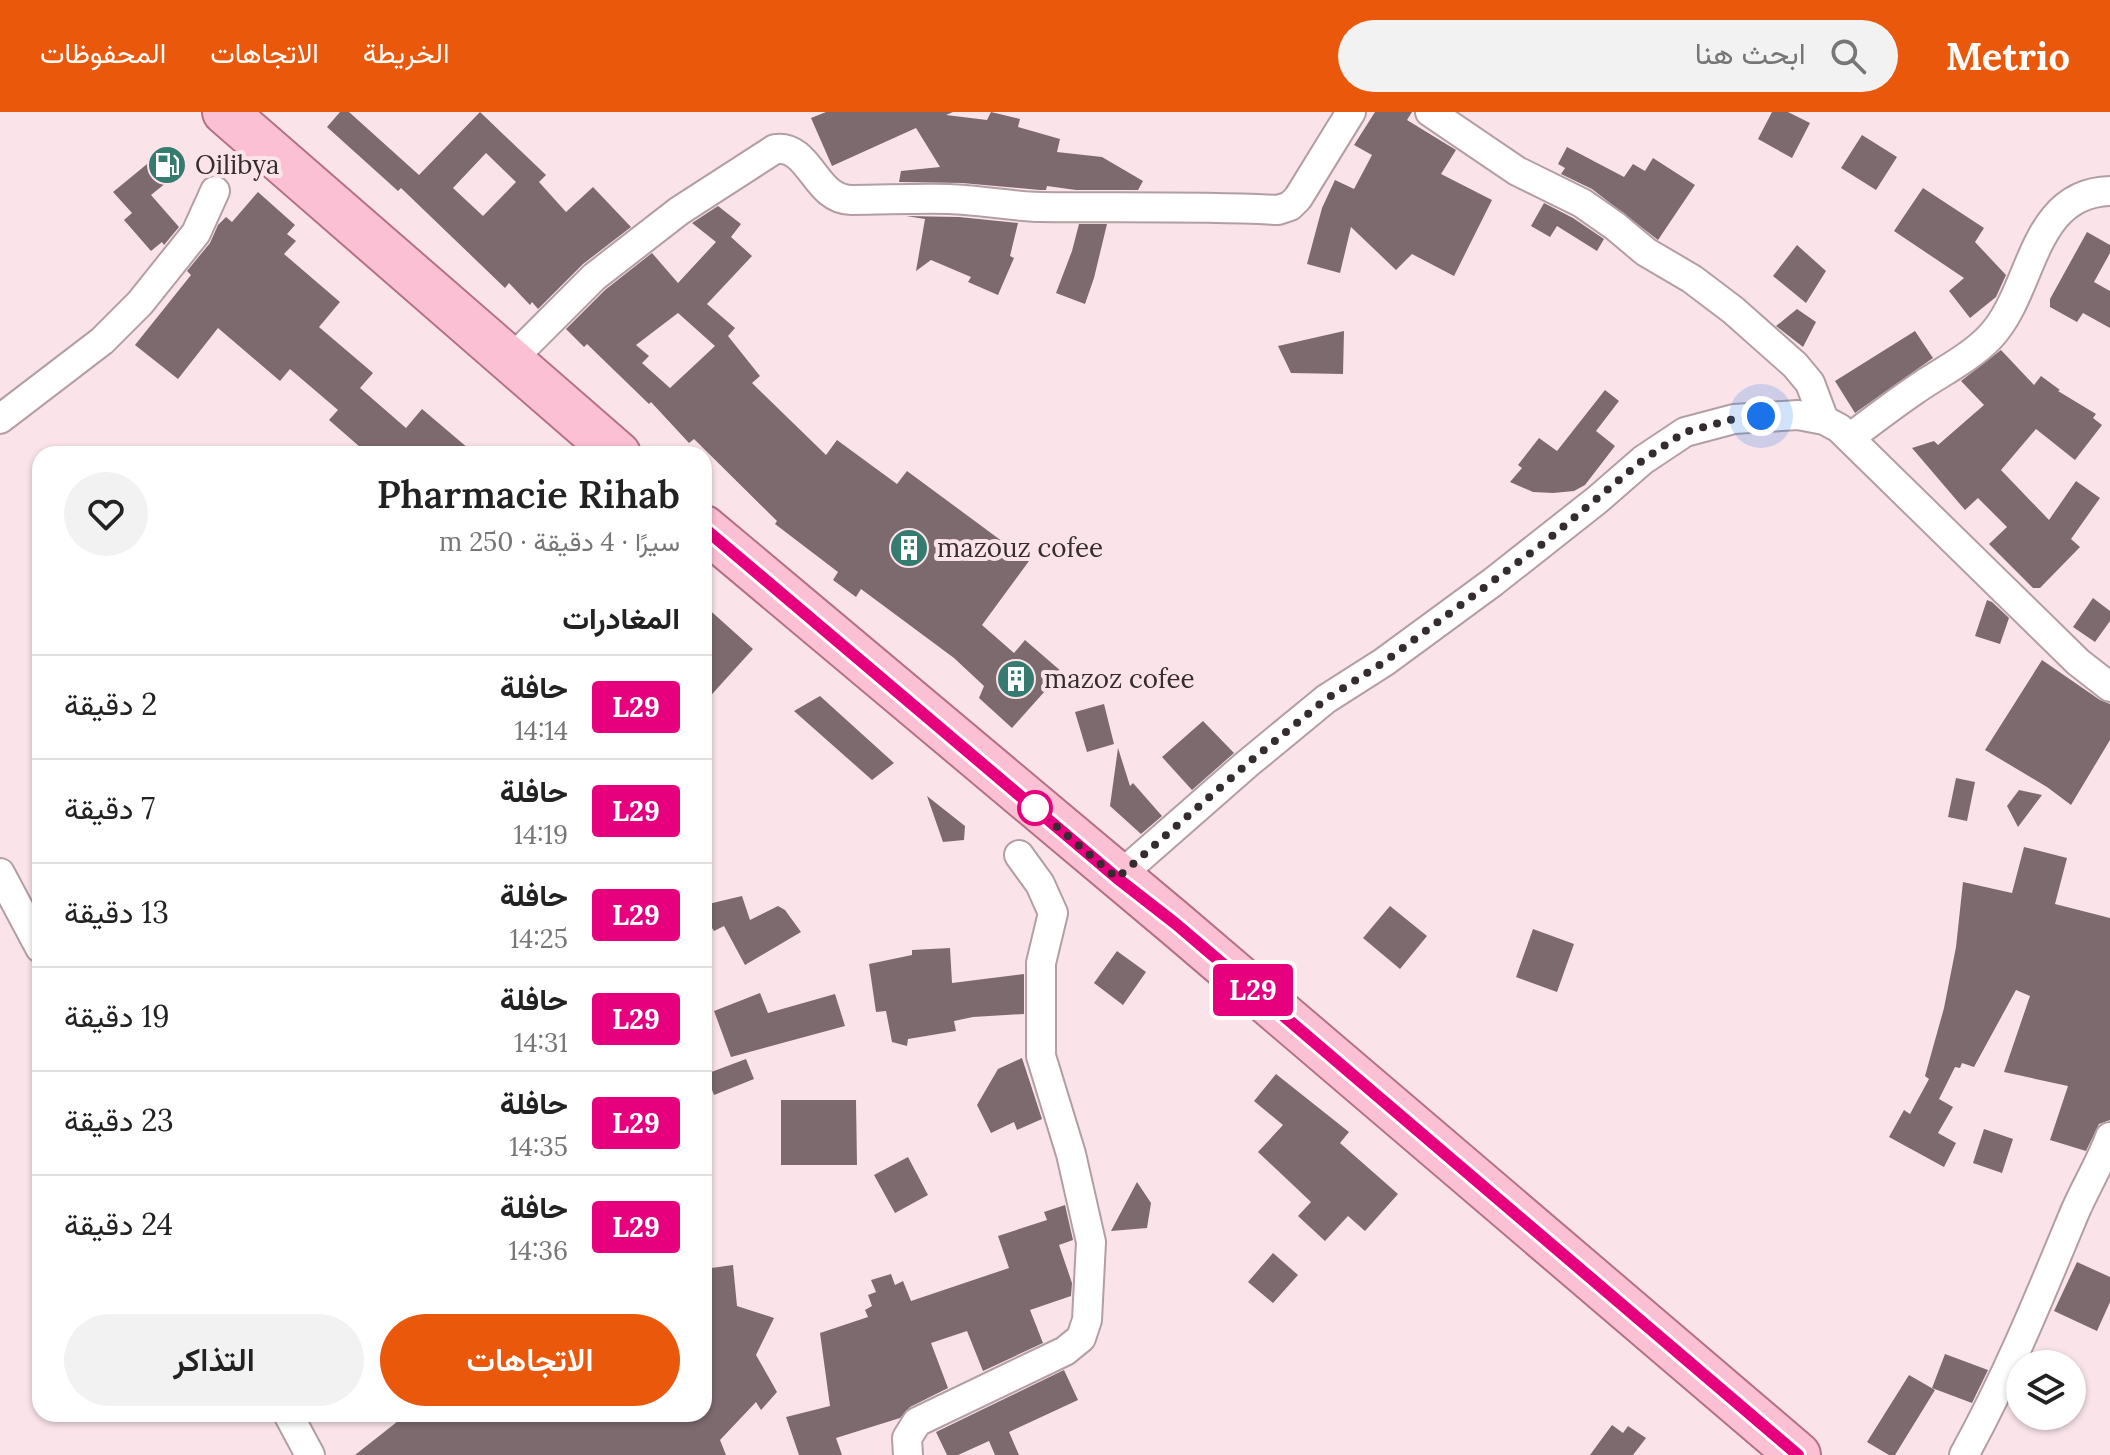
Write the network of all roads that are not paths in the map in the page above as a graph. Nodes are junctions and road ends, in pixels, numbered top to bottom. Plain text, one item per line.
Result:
1 (225, 112) edge
2 (1351, 112) edge
3 (1430, 112) edge
4 (215, 191) dead end
5 (2110, 191) edge
6 (510, 361) junction
7 (0, 419) edge
8 (1824, 420) junction
9 (1851, 437) junction
10 (609, 446) edge
11 (712, 535) edge
12 (2110, 687) edge
13 (1019, 855) dead end
14 (0, 873) edge
15 (1117, 878) junction
16 (32, 933) edge
17 (2110, 1137) edge
18 (292, 1422) edge
19 (310, 1455) edge
20 (908, 1455) edge
21 (1798, 1455) edge
22 (1964, 1455) edge

1 - 6 main road
2 - 6 street
3 - 8 street
4 - 7 street
5 - 9 street
6 - 10 main road
8 - 9 street
8 - 15 street
9 - 12 street
11 - 15 main road
13 - 20 street
14 - 16 street
15 - 21 main road
17 - 22 street
18 - 19 street

